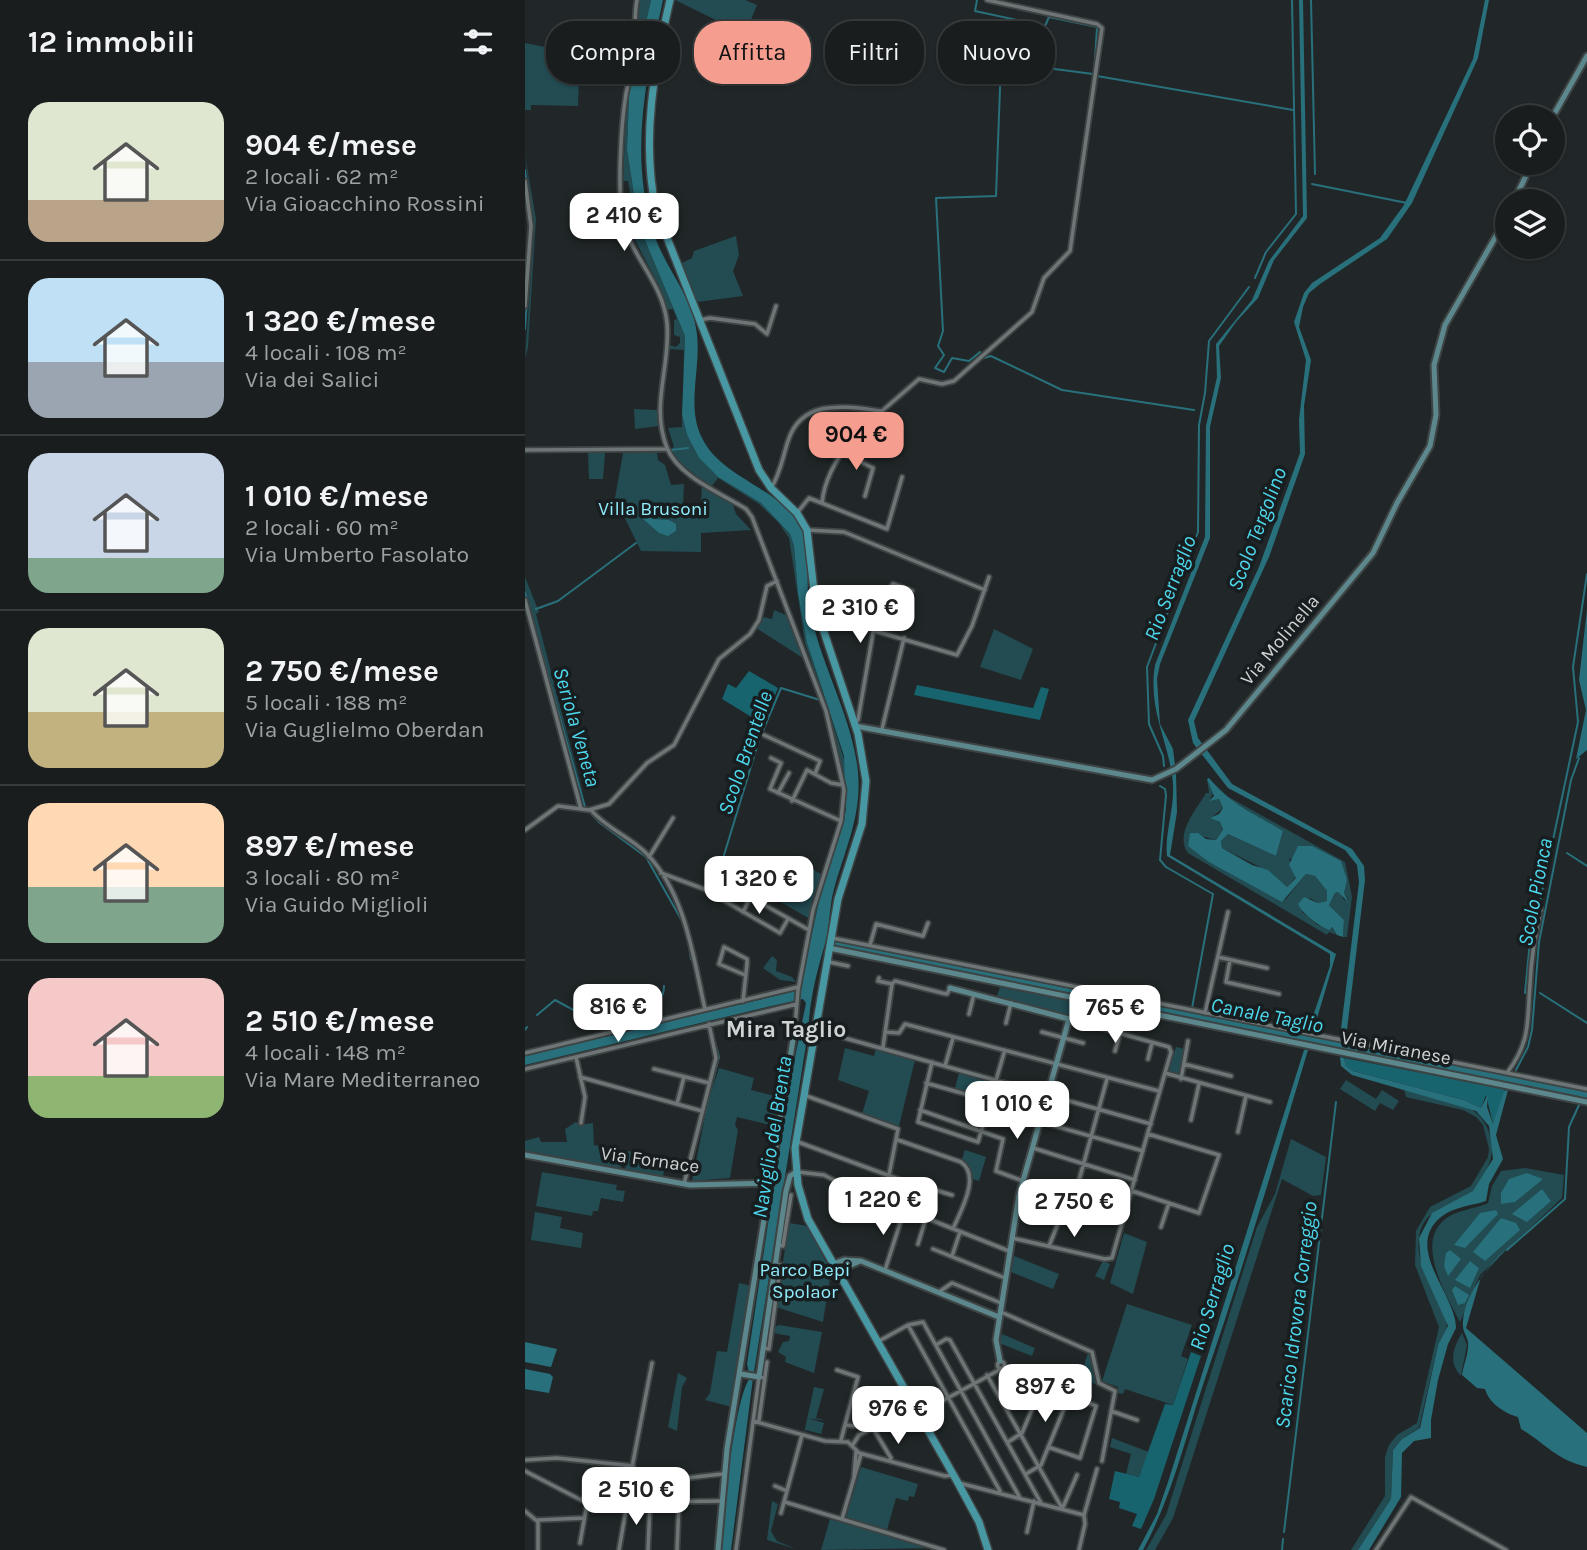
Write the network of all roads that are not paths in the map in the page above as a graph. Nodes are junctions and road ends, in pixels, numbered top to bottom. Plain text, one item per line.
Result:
1 (637, 0) edge
2 (670, 0) edge
3 (987, 0) edge
4 (1587, 56) edge
5 (1559, 105) edge
6 (525, 181) edge
7 (1495, 238) edge
8 (525, 306) edge
9 (776, 306) dead end
10 (700, 320) junction
11 (861, 422) dead end
12 (667, 449) junction
13 (525, 450) edge
14 (843, 453) junction
15 (901, 477) dead end
16 (771, 488) junction
17 (865, 496) dead end
18 (822, 503) junction
19 (797, 513) junction
20 (807, 530) junction
21 (989, 577) dead end
22 (777, 581) junction
23 (985, 590) junction
24 (912, 591) dead end
25 (525, 600) edge
26 (814, 600) junction
27 (876, 615) junction
28 (875, 631) junction
29 (904, 638) junction
30 (857, 723) junction
31 (882, 729) junction
32 (764, 735) dead end
33 (771, 758) dead end
34 (789, 773) dead end
35 (815, 774) junction
36 (843, 785) junction
37 (778, 793) junction
38 (792, 801) junction
39 (587, 810) junction
40 (673, 818) dead end
41 (841, 821) junction
42 (525, 830) edge
43 (649, 857) junction
44 (661, 873) junction
45 (717, 878) dead end
46 (750, 897) junction
47 (1528, 904) dead end
48 (743, 912) junction
49 (1228, 912) dead end
50 (788, 919) junction
51 (928, 923) dead end
52 (810, 930) junction
53 (829, 943) junction
54 (870, 945) junction
55 (1218, 957) junction
56 (1230, 960) junction
57 (827, 962) junction
58 (848, 966) dead end
59 (1267, 968) dead end
60 (745, 975) junction
61 (951, 975) junction
62 (879, 978) dead end
63 (892, 984) junction
64 (950, 988) junction
65 (798, 989) junction
66 (974, 993) junction
67 (1279, 993) dead end
68 (743, 1001) junction
69 (797, 1002) junction
70 (1011, 1003) junction
71 (705, 1010) junction
72 (1205, 1013) junction
73 (969, 1014) dead end
74 (1069, 1019) junction
75 (1006, 1023) dead end
76 (709, 1024) junction
77 (798, 1027) junction
78 (811, 1030) junction
79 (885, 1032) junction
80 (1042, 1032) dead end
81 (1120, 1034) junction
82 (1063, 1037) junction
83 (953, 1038) junction
84 (1188, 1041) dead end
85 (1083, 1043) dead end
86 (1152, 1043) junction
87 (883, 1048) junction
88 (1115, 1051) dead end
89 (525, 1053) edge
90 (1004, 1053) junction
91 (576, 1057) junction
92 (1148, 1059) dead end
93 (932, 1062) junction
94 (1184, 1064) junction
95 (945, 1066) junction
96 (1055, 1066) junction
97 (525, 1069) edge
98 (654, 1069) dead end
99 (1165, 1073) junction
100 (1507, 1073) junction
101 (1231, 1076) dead end
102 (580, 1077) junction
103 (684, 1077) junction
104 (1107, 1079) junction
105 (1181, 1079) junction
106 (996, 1080) junction
107 (709, 1083) junction
108 (926, 1083) junction
109 (1587, 1083) edge
110 (1199, 1084) junction
111 (1581, 1088) junction
112 (1587, 1089) edge
113 (1160, 1091) junction
114 (1048, 1094) junction
115 (804, 1096) junction
116 (1246, 1096) junction
117 (990, 1101) junction
118 (1270, 1102) dead end
119 (1587, 1102) edge
120 (677, 1104) junction
121 (988, 1107) junction
122 (1099, 1109) junction
123 (920, 1110) junction
124 (702, 1111) junction
125 (1191, 1120) dead end
126 (581, 1122) dead end
127 (1040, 1122) junction
128 (1151, 1124) junction
129 (981, 1132) junction
130 (1238, 1132) dead end
131 (1148, 1134) junction
132 (1091, 1136) junction
133 (897, 1139) junction
134 (796, 1142) junction
135 (1033, 1148) junction
136 (1143, 1151) junction
137 (525, 1155) edge
138 (1083, 1164) junction
139 (796, 1172) junction
140 (889, 1175) junction
141 (1135, 1180) junction
142 (906, 1182) junction
143 (772, 1183) junction
144 (1023, 1183) junction
145 (684, 1184) junction
146 (1132, 1191) junction
147 (791, 1195) dead end
148 (952, 1195) dead end
149 (787, 1201) junction
150 (1073, 1202) junction
151 (1168, 1203) junction
152 (904, 1209) junction
153 (926, 1218) junction
154 (1124, 1219) junction
155 (1057, 1226) dead end
156 (1161, 1227) dead end
157 (953, 1229) junction
158 (960, 1231) junction
159 (1012, 1238) junction
160 (918, 1244) dead end
161 (1049, 1246) junction
162 (933, 1249) dead end
163 (1009, 1251) junction
164 (951, 1257) junction
165 (861, 1261) junction
166 (775, 1265) junction
167 (850, 1265) junction
168 (834, 1266) junction
169 (885, 1270) junction
170 (1005, 1278) junction
171 (844, 1283) junction
172 (777, 1288) dead end
173 (939, 1292) junction
174 (776, 1297) dead end
175 (1001, 1303) junction
176 (999, 1314) junction
177 (771, 1315) junction
178 (908, 1325) junction
179 (878, 1342) junction
180 (936, 1345) junction
181 (652, 1363) dead end
182 (767, 1363) dead end
183 (1002, 1365) junction
184 (837, 1370) dead end
185 (744, 1375) junction
186 (987, 1376) junction
187 (759, 1377) junction
188 (975, 1383) junction
189 (1043, 1383) junction
190 (961, 1390) junction
191 (1070, 1394) junction
192 (853, 1395) junction
193 (949, 1397) junction
194 (870, 1400) junction
195 (915, 1410) junction
196 (1111, 1411) junction
197 (867, 1419) junction
198 (756, 1420) junction
199 (1137, 1420) dead end
200 (847, 1424) junction
201 (872, 1429) junction
202 (802, 1435) junction
203 (1021, 1435) junction
204 (841, 1440) junction
205 (1008, 1442) junction
206 (852, 1446) junction
207 (1048, 1447) junction
208 (859, 1452) junction
209 (525, 1460) edge
210 (890, 1461) junction
211 (1102, 1461) dead end
212 (633, 1466) junction
213 (1039, 1466) junction
214 (1097, 1469) dead end
215 (525, 1471) edge
216 (724, 1474) junction
217 (1026, 1474) junction
218 (953, 1475) junction
219 (1077, 1475) dead end
220 (631, 1482) junction
221 (958, 1483) junction
222 (775, 1486) dead end
223 (787, 1491) junction
224 (1000, 1491) junction
225 (1020, 1498) junction
226 (722, 1501) junction
227 (1034, 1501) junction
228 (679, 1502) junction
229 (785, 1502) junction
230 (587, 1503) junction
231 (1041, 1503) junction
232 (628, 1504) junction
233 (650, 1504) junction
234 (1062, 1509) junction
235 (525, 1511) edge
236 (781, 1513) dead end
237 (1084, 1516) junction
238 (531, 1517) junction
239 (525, 1518) edge
240 (584, 1518) junction
241 (842, 1519) junction
242 (537, 1521) junction
243 (1027, 1532) dead end
244 (580, 1543) dead end
245 (538, 1550) edge
246 (619, 1550) edge
247 (647, 1550) edge
248 (677, 1550) edge
249 (718, 1550) edge
250 (736, 1550) edge
251 (944, 1550) edge
252 (988, 1550) edge
253 (1079, 1550) edge
254 (1376, 1550) edge
255 (1506, 1550) edge

1 - 12 street
2 - 10 main road
3 - 16 street
4 - 5 street
6 - 8 street
7 - 31 street, Via Molinella
9 - 10 street
10 - 16 main road
11 - 14 street
12 - 13 street
12 - 22 street
14 - 17 street
14 - 18 street
15 - 18 street
16 - 19 main road
18 - 19 street
19 - 20 main road
20 - 23 street
20 - 26 main road
21 - 23 street
22 - 36 street
22 - 39 street
23 - 29 street
24 - 27 street
25 - 39 street
26 - 27 street
26 - 30 main road
27 - 28 street
28 - 29 street
28 - 30 street
29 - 31 street
30 - 31 street, Via Molinella
30 - 53 main road
32 - 35 street
33 - 37 street
34 - 37 street
35 - 36 street
35 - 38 street
36 - 41 street
37 - 38 street
38 - 41 street
39 - 42 street
39 - 43 street
40 - 43 street
41 - 52 street
43 - 44 street
44 - 48 street
44 - 71 street
45 - 46 street
46 - 48 street
46 - 50 street
47 - 100 street
48 - 50 street
49 - 55 street
50 - 52 street
51 - 54 street
52 - 65 street
53 - 54 street
53 - 57 main road
53 - 61 street, Via Miranese
54 - 72 street
55 - 56 street
55 - 72 street
56 - 59 street
56 - 67 street
57 - 58 street
57 - 78 main road
60 - 60 street
60 - 68 street
61 - 64 street
61 - 119 street, Via Miranese
62 - 63 street
63 - 64 street
63 - 79 street
64 - 66 street
65 - 68 street
65 - 69 street
66 - 70 street
66 - 73 street
68 - 71 street
69 - 76 street
69 - 77 street
70 - 74 street
70 - 75 street
71 - 89 street
72 - 100 street
74 - 81 street
74 - 82 street
76 - 91 street
76 - 107 street
77 - 78 street
77 - 143 street
78 - 87 street
78 - 115 main road
79 - 83 street
79 - 87 street
80 - 82 street
81 - 86 street
81 - 88 street
82 - 85 street
82 - 96 street
83 - 90 street
83 - 95 street
84 - 94 street
86 - 92 street
86 - 99 street
87 - 93 street
90 - 96 street
90 - 106 street
91 - 97 street
91 - 102 street
93 - 95 street
93 - 108 street
94 - 101 street
94 - 105 street
95 - 106 street
96 - 104 street
96 - 114 street
98 - 103 street
99 - 105 street
99 - 113 street
100 - 111 street
102 - 120 street
102 - 126 street
103 - 107 street
103 - 120 street
104 - 113 street
104 - 122 street
105 - 110 street
106 - 114 street
106 - 117 street
107 - 124 street
108 - 117 street
108 - 123 street
109 - 111 street
110 - 116 street
110 - 125 street
111 - 112 street
113 - 128 street
114 - 122 street
114 - 127 street
115 - 133 street
115 - 134 main road
116 - 118 street
116 - 130 street
117 - 121 street
120 - 124 street
121 - 127 street
121 - 129 street
122 - 128 street
122 - 132 street
123 - 129 street
123 - 129 street
124 - 145 street
127 - 132 street
127 - 135 street
128 - 131 street
129 - 144 street
131 - 136 street
131 - 151 street
132 - 136 street
132 - 138 street
133 - 140 street
133 - 157 street
134 - 139 main road
134 - 140 street
135 - 138 street
135 - 144 street
136 - 141 street
137 - 145 street, Via Fornace
138 - 141 street
138 - 150 street
139 - 149 street
139 - 152 street
139 - 168 main road
140 - 142 street
141 - 146 street
142 - 148 street
142 - 152 street
143 - 145 street, Via Fornace
143 - 185 street
144 - 150 street
144 - 159 street
146 - 151 street
146 - 154 street
147 - 149 street
149 - 166 street
150 - 154 street
151 - 156 street
152 - 153 street
152 - 169 street
153 - 157 street
153 - 160 street
154 - 161 street
155 - 161 street
157 - 158 street
158 - 163 street
158 - 164 street
159 - 161 street
159 - 163 street
162 - 164 street
163 - 170 street
164 - 170 street
165 - 167 street
165 - 168 street
165 - 169 street
166 - 172 street
166 - 177 street
167 - 168 street
167 - 171 street
168 - 171 main road
169 - 173 street
170 - 175 street
171 - 179 main road
173 - 175 street
173 - 176 street
174 - 177 street
175 - 176 street
176 - 183 street
176 - 196 street
177 - 187 street
178 - 179 street
178 - 180 street
178 - 193 street
179 - 195 main road
180 - 188 street
180 - 190 street
181 - 212 street
182 - 187 street
183 - 186 street
183 - 189 street
184 - 192 street
185 - 187 street
185 - 216 street
186 - 188 street
186 - 203 street
187 - 198 street
188 - 190 street
188 - 205 street
189 - 191 street
189 - 203 street
190 - 193 street
190 - 225 street
191 - 207 street
191 - 207 street
192 - 194 street
192 - 200 street
193 - 195 street
193 - 224 street
194 - 195 street
194 - 197 street
195 - 201 street
195 - 218 main road
196 - 199 street
196 - 211 street
197 - 200 street
197 - 201 street
198 - 202 street
198 - 250 street
200 - 204 street
201 - 206 street
201 - 210 street
202 - 204 street
202 - 223 street
203 - 205 street
203 - 213 street
204 - 206 street
205 - 217 street
206 - 208 street
207 - 213 street
208 - 210 street
208 - 241 street
209 - 212 street
210 - 218 street
212 - 220 street
213 - 217 street
213 - 234 street
214 - 237 street
215 - 230 street
216 - 220 street
216 - 226 street
217 - 231 street
218 - 221 main road
219 - 234 street
220 - 232 street
220 - 232 street
221 - 224 street
221 - 252 main road
222 - 223 street
223 - 229 street
224 - 225 street
225 - 227 street
226 - 228 street
226 - 249 street
227 - 231 street
227 - 243 street
228 - 233 street
228 - 248 street
229 - 236 street
229 - 241 street
230 - 232 street
230 - 240 street
231 - 234 street
232 - 233 street
232 - 246 street
233 - 247 street
234 - 237 street
235 - 238 street
237 - 253 street
238 - 239 street
238 - 242 street
240 - 242 street
240 - 244 street
241 - 251 street
242 - 245 street
254 - 255 street

